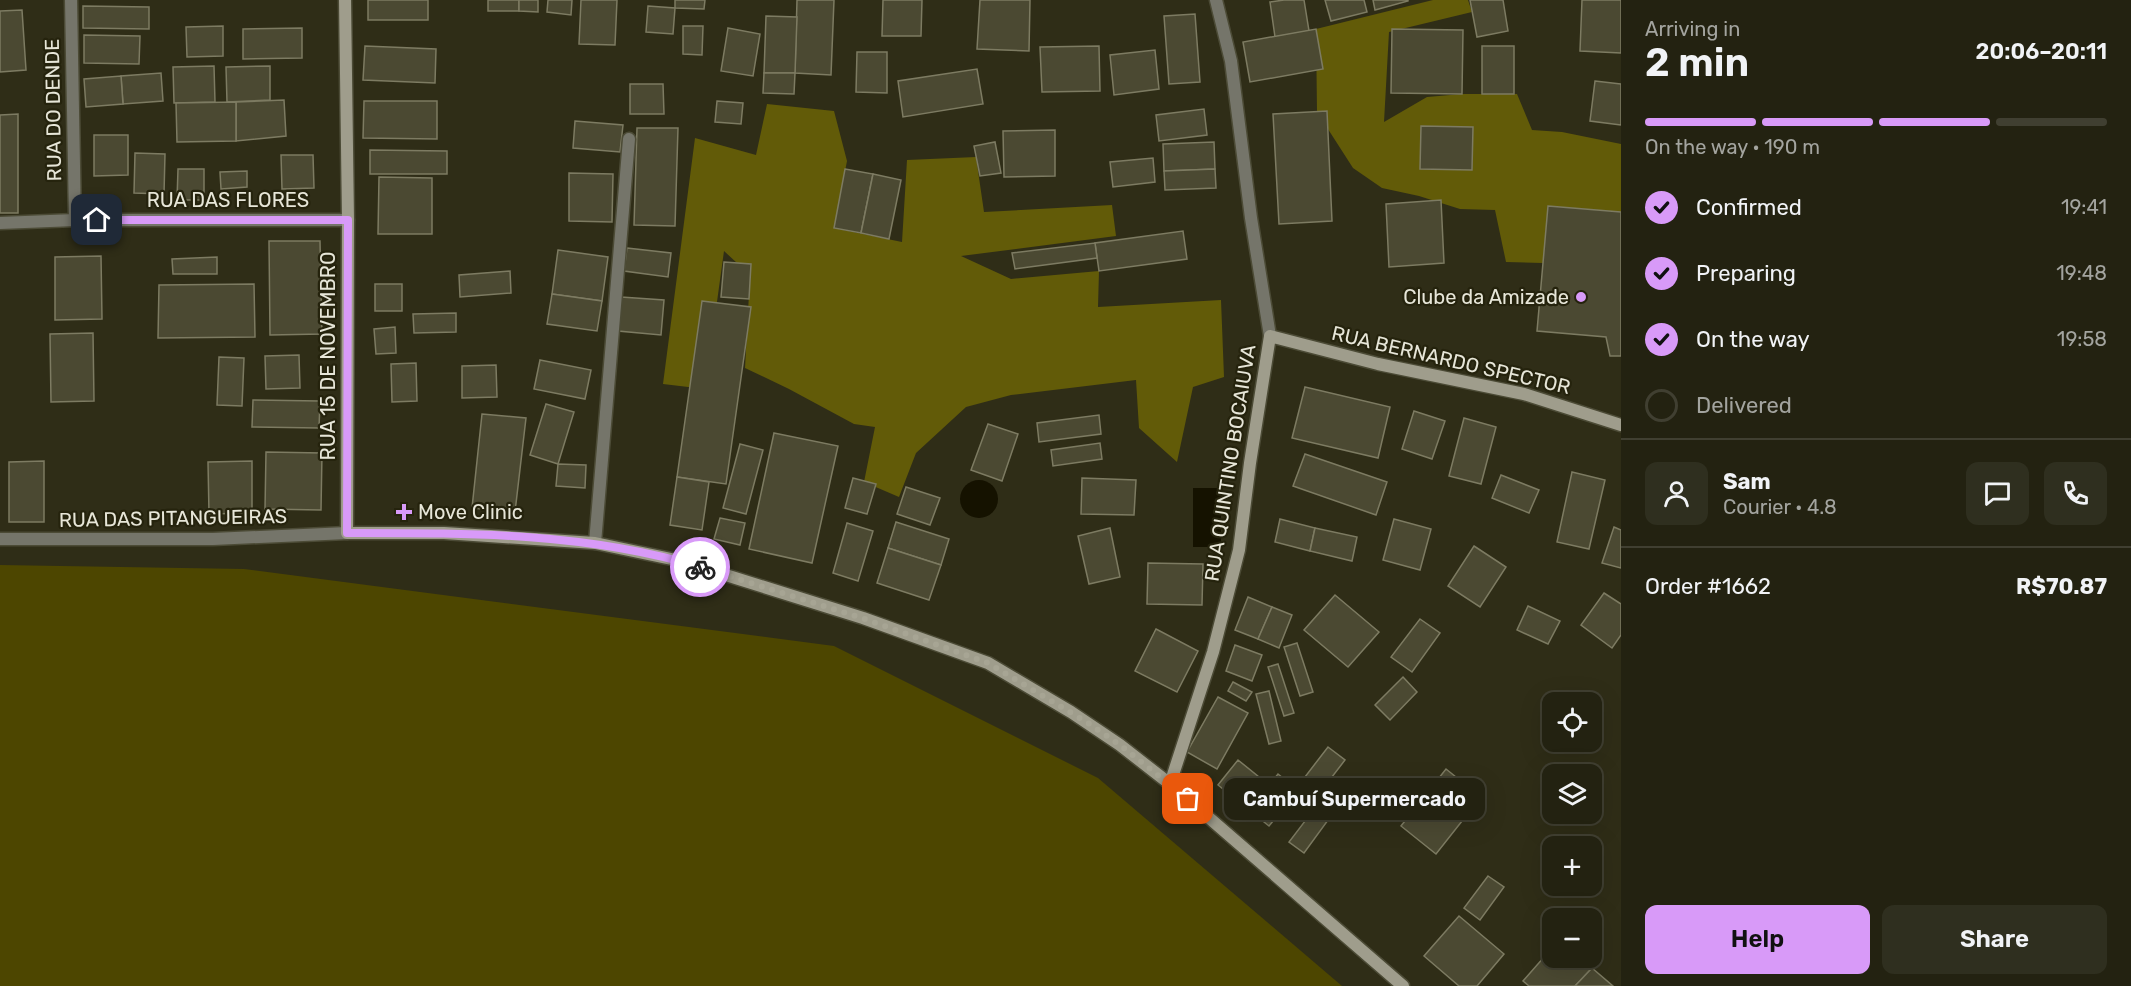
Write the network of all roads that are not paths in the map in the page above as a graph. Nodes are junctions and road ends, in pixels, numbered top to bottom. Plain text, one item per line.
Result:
1 (71, 0) edge
2 (345, 0) edge
3 (1216, 0) edge
4 (630, 139) dead end
5 (75, 220) junction
6 (348, 220) junction
7 (0, 224) edge
8 (1270, 336) junction
9 (1621, 425) edge
10 (347, 533) junction
11 (0, 539) edge
12 (595, 543) junction
13 (1170, 784) junction
14 (1403, 986) edge

1 - 5 street, RUA DO DENDE
2 - 6 street, RUA 15 DE NOVEMBRO
3 - 8 street, RUA QUINTINO BOCAIUVA
4 - 12 street
5 - 6 street, RUA DAS FLORES
5 - 7 street, RUA DAS FLORES
6 - 10 street, RUA 15 DE NOVEMBRO
8 - 9 street, RUA BERNARDO SPECTOR
8 - 13 street, RUA QUINTINO BOCAIUVA
10 - 11 street, RUA DAS PITANGUEIRAS
10 - 12 street
12 - 13 street
13 - 14 street

